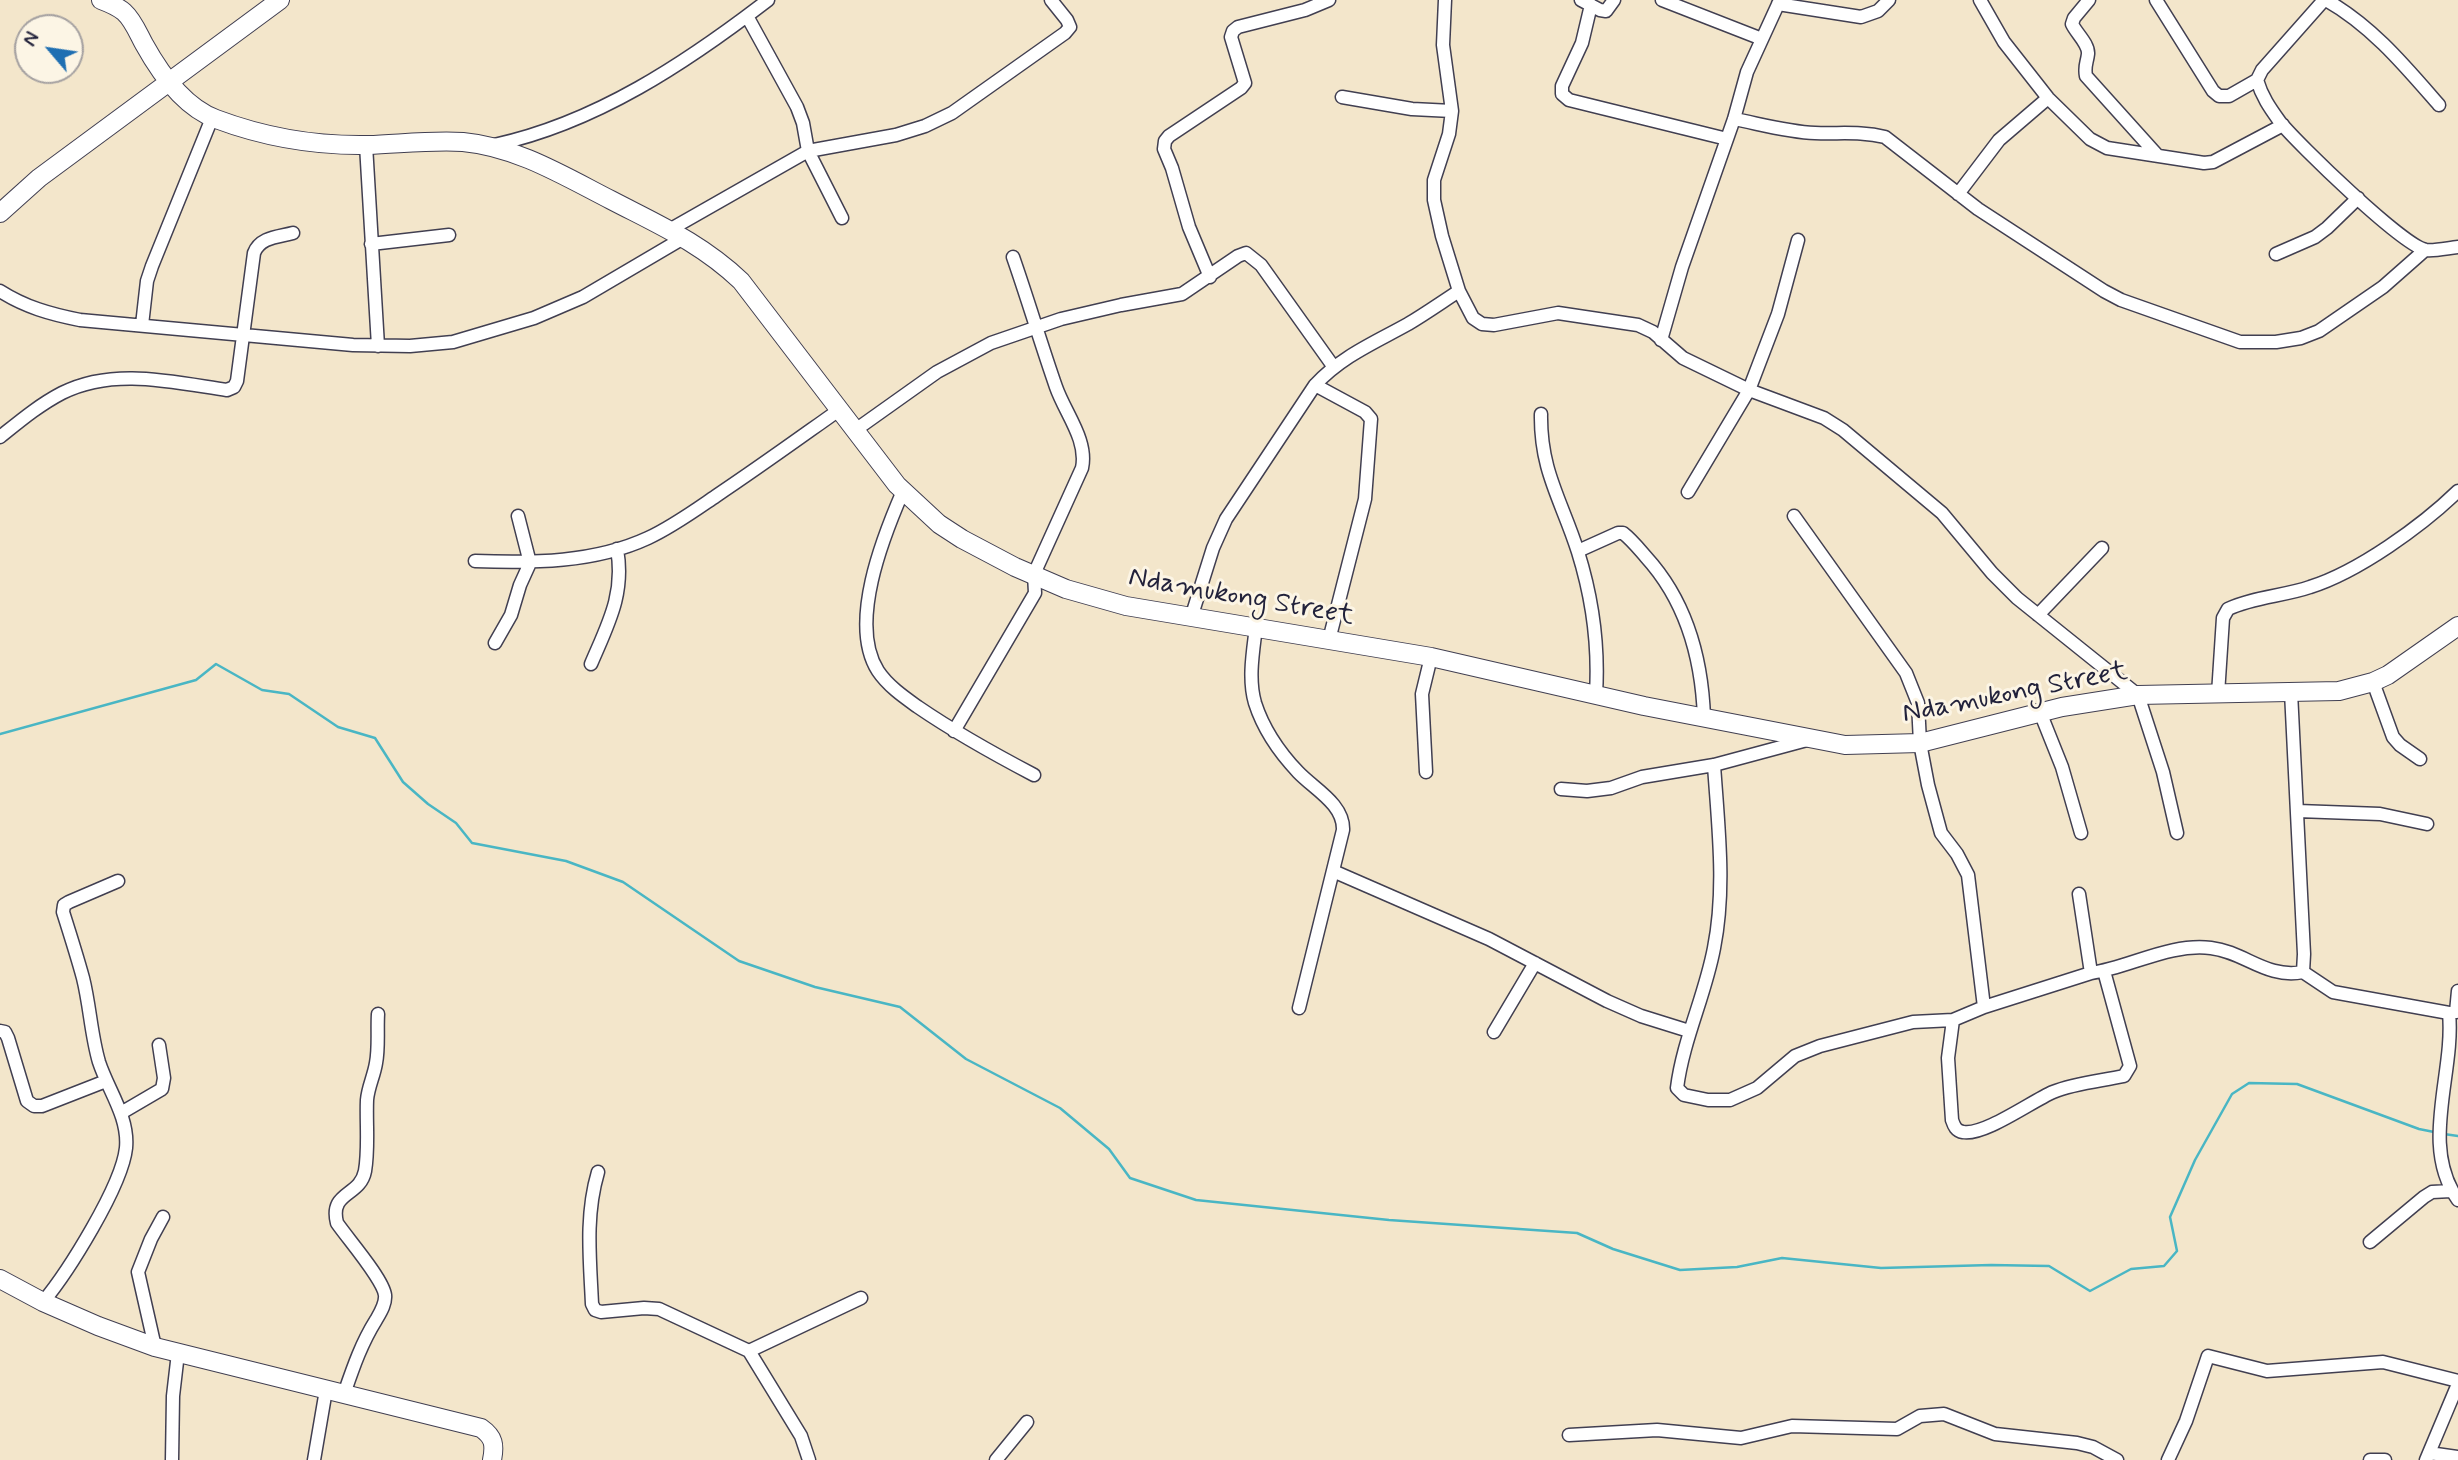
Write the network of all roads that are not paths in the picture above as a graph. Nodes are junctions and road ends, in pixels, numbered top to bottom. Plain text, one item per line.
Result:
1 (101, 0) edge
2 (280, 0) edge
3 (768, 0) edge
4 (1051, 0) edge
5 (1329, 0) edge
6 (1445, 0) edge
7 (1614, 0) edge
8 (1662, 0) edge
9 (1889, 0) edge
10 (1980, 0) edge
11 (2089, 0) edge
12 (2156, 0) edge
13 (2325, 0) edge
14 (1779, 2) edge
15 (1586, 3) edge
16 (747, 16) junction
17 (1762, 39) junction
18 (2256, 80) junction
19 (168, 82) junction
20 (1342, 97) dead end
21 (2048, 98) junction
22 (2439, 106) dead end
23 (1452, 111) junction
24 (212, 118) junction
25 (1734, 119) junction
26 (2283, 125) junction
27 (1727, 139) junction
28 (366, 145) junction
29 (490, 146) junction
30 (808, 151) junction
31 (2158, 156) junction
32 (1958, 194) junction
33 (2358, 198) junction
34 (0, 213) edge
35 (842, 218) dead end
36 (293, 233) dead end
37 (678, 233) junction
38 (449, 234) dead end
39 (1798, 240) dead end
40 (371, 244) junction
41 (2458, 247) edge
42 (2425, 250) junction
43 (2276, 254) dead end
44 (1013, 257) dead end
45 (1210, 277) junction
46 (0, 291) edge
47 (1459, 291) junction
48 (142, 325) junction
49 (1037, 328) junction
50 (243, 334) junction
51 (1661, 340) junction
52 (378, 346) junction
53 (1333, 366) junction
54 (1315, 385) junction
55 (1749, 390) junction
56 (839, 410) junction
57 (1541, 414) dead end
58 (854, 431) junction
59 (0, 438) edge
60 (903, 491) junction
61 (2458, 491) edge
62 (1688, 492) dead end
63 (518, 516) dead end
64 (1794, 516) dead end
65 (2102, 548) dead end
66 (617, 549) junction
67 (1578, 551) junction
68 (475, 561) dead end
69 (530, 563) junction
70 (1034, 574) junction
71 (2038, 615) junction
72 (1191, 618) junction
73 (2458, 626) edge
74 (1256, 627) junction
75 (1329, 640) junction
76 (495, 643) dead end
77 (1431, 657) junction
78 (591, 664) dead end
79 (2373, 682) junction
80 (2291, 692) junction
81 (2218, 694) junction
82 (1596, 695) junction
83 (2138, 695) junction
84 (2040, 712) junction
85 (1704, 718) junction
86 (954, 732) junction
87 (1811, 739) junction
88 (1920, 743) junction
89 (2420, 759) dead end
90 (1714, 765) junction
91 (1426, 772) dead end
92 (1034, 775) dead end
93 (1561, 789) dead end
94 (2298, 811) junction
95 (2427, 824) dead end
96 (2177, 833) dead end
97 (2081, 834) dead end
98 (1333, 872) junction
99 (118, 881) dead end
100 (2079, 894) dead end
101 (1535, 963) junction
102 (2097, 972) junction
103 (2303, 972) junction
104 (2458, 992) edge
105 (1984, 1007) junction
106 (1299, 1008) dead end
107 (2454, 1012) edge
108 (378, 1014) dead end
109 (1953, 1020) junction
110 (0, 1031) edge
111 (1689, 1031) junction
112 (1494, 1032) dead end
113 (159, 1045) dead end
114 (106, 1081) junction
115 (121, 1113) junction
116 (598, 1172) dead end
117 (2455, 1196) edge
118 (163, 1217) dead end
119 (2370, 1242) dead end
120 (0, 1279) edge
121 (861, 1298) dead end
122 (43, 1302) junction
123 (155, 1347) junction
124 (749, 1351) junction
125 (178, 1353) junction
126 (2458, 1383) edge
127 (326, 1390) junction
128 (344, 1394) junction
129 (1027, 1422) dead end
130 (1569, 1435) dead end
131 (2428, 1456) edge
132 (2458, 1457) edge
133 (172, 1460) edge
134 (314, 1460) edge
135 (492, 1460) edge
136 (810, 1460) edge
137 (996, 1460) edge
138 (2117, 1460) edge
139 (2168, 1460) edge
140 (2370, 1460) edge
141 (2385, 1460) edge

1 - 19 main road, Ndamukong Street
2 - 19 main road
3 - 16 street
4 - 30 street
5 - 45 street
6 - 23 street
7 - 15 street
8 - 17 street
9 - 14 street
10 - 21 street
11 - 31 street
12 - 18 street
13 - 18 street
13 - 22 street
14 - 17 street
15 - 27 street
16 - 29 street
16 - 30 street
17 - 25 street
18 - 26 street
19 - 24 main road, Ndamukong Street
19 - 34 main road
20 - 23 street
21 - 31 street
21 - 32 street
23 - 47 street
24 - 28 main road, Ndamukong Street
24 - 48 street
25 - 27 street
25 - 32 street
26 - 31 street
26 - 33 street
27 - 51 street
28 - 29 main road, Ndamukong Street
28 - 40 street
29 - 37 main road, Ndamukong Street
30 - 35 street
30 - 37 street
32 - 42 street
33 - 42 street
33 - 43 street
36 - 50 street
37 - 52 street
37 - 56 main road, Ndamukong Street
38 - 40 street
39 - 55 street
40 - 52 street
41 - 42 street
44 - 49 street
45 - 49 street
45 - 53 street
46 - 48 street
47 - 51 street
47 - 53 street
48 - 50 street
49 - 58 street
49 - 70 street
50 - 52 street
50 - 59 street
51 - 55 street
53 - 54 street
54 - 72 street
54 - 75 street
55 - 62 street
55 - 71 street
56 - 58 main road, Ndamukong Street
56 - 66 street
57 - 67 street
58 - 60 main road, Ndamukong Street
60 - 70 main road, Ndamukong Street
60 - 86 street
61 - 81 street
63 - 69 street
64 - 88 street
65 - 71 street
66 - 69 street
66 - 78 street
67 - 82 street
67 - 85 street
68 - 69 street
69 - 76 street
70 - 72 main road, Ndamukong Street
70 - 86 street
71 - 83 street
72 - 74 main road, Ndamukong Street
73 - 79 main road, Ndamukong Street
74 - 75 main road, Ndamukong Street
74 - 98 street
75 - 77 main road, Ndamukong Street
77 - 82 main road, Ndamukong Street
77 - 91 street
79 - 80 main road, Ndamukong Street
79 - 89 street
80 - 81 main road, Ndamukong Street
80 - 94 street
81 - 83 main road, Ndamukong Street
82 - 85 main road, Ndamukong Street
83 - 84 main road, Ndamukong Street
83 - 96 street
84 - 88 main road, Ndamukong Street
84 - 97 street
85 - 87 main road, Ndamukong Street
86 - 92 street
87 - 88 main road, Ndamukong Street
87 - 90 street
88 - 105 street
90 - 93 street
90 - 111 street
94 - 95 street
94 - 103 street
98 - 101 street
98 - 106 street
99 - 114 street
100 - 102 street
101 - 111 street
101 - 112 street
102 - 103 street
102 - 105 street
102 - 109 street
103 - 107 street
104 - 107 street
105 - 109 street
107 - 117 street
108 - 128 street
109 - 111 street
110 - 114 street
113 - 115 street
114 - 115 street
115 - 122 street
116 - 124 street
117 - 119 street
118 - 123 street
120 - 122 main road
121 - 124 street
122 - 123 main road
123 - 125 main road
124 - 136 street
125 - 127 main road
125 - 133 street
126 - 131 street
126 - 139 street
127 - 128 main road
127 - 134 street
128 - 135 main road
129 - 137 street
130 - 138 street
131 - 132 street
140 - 141 street

